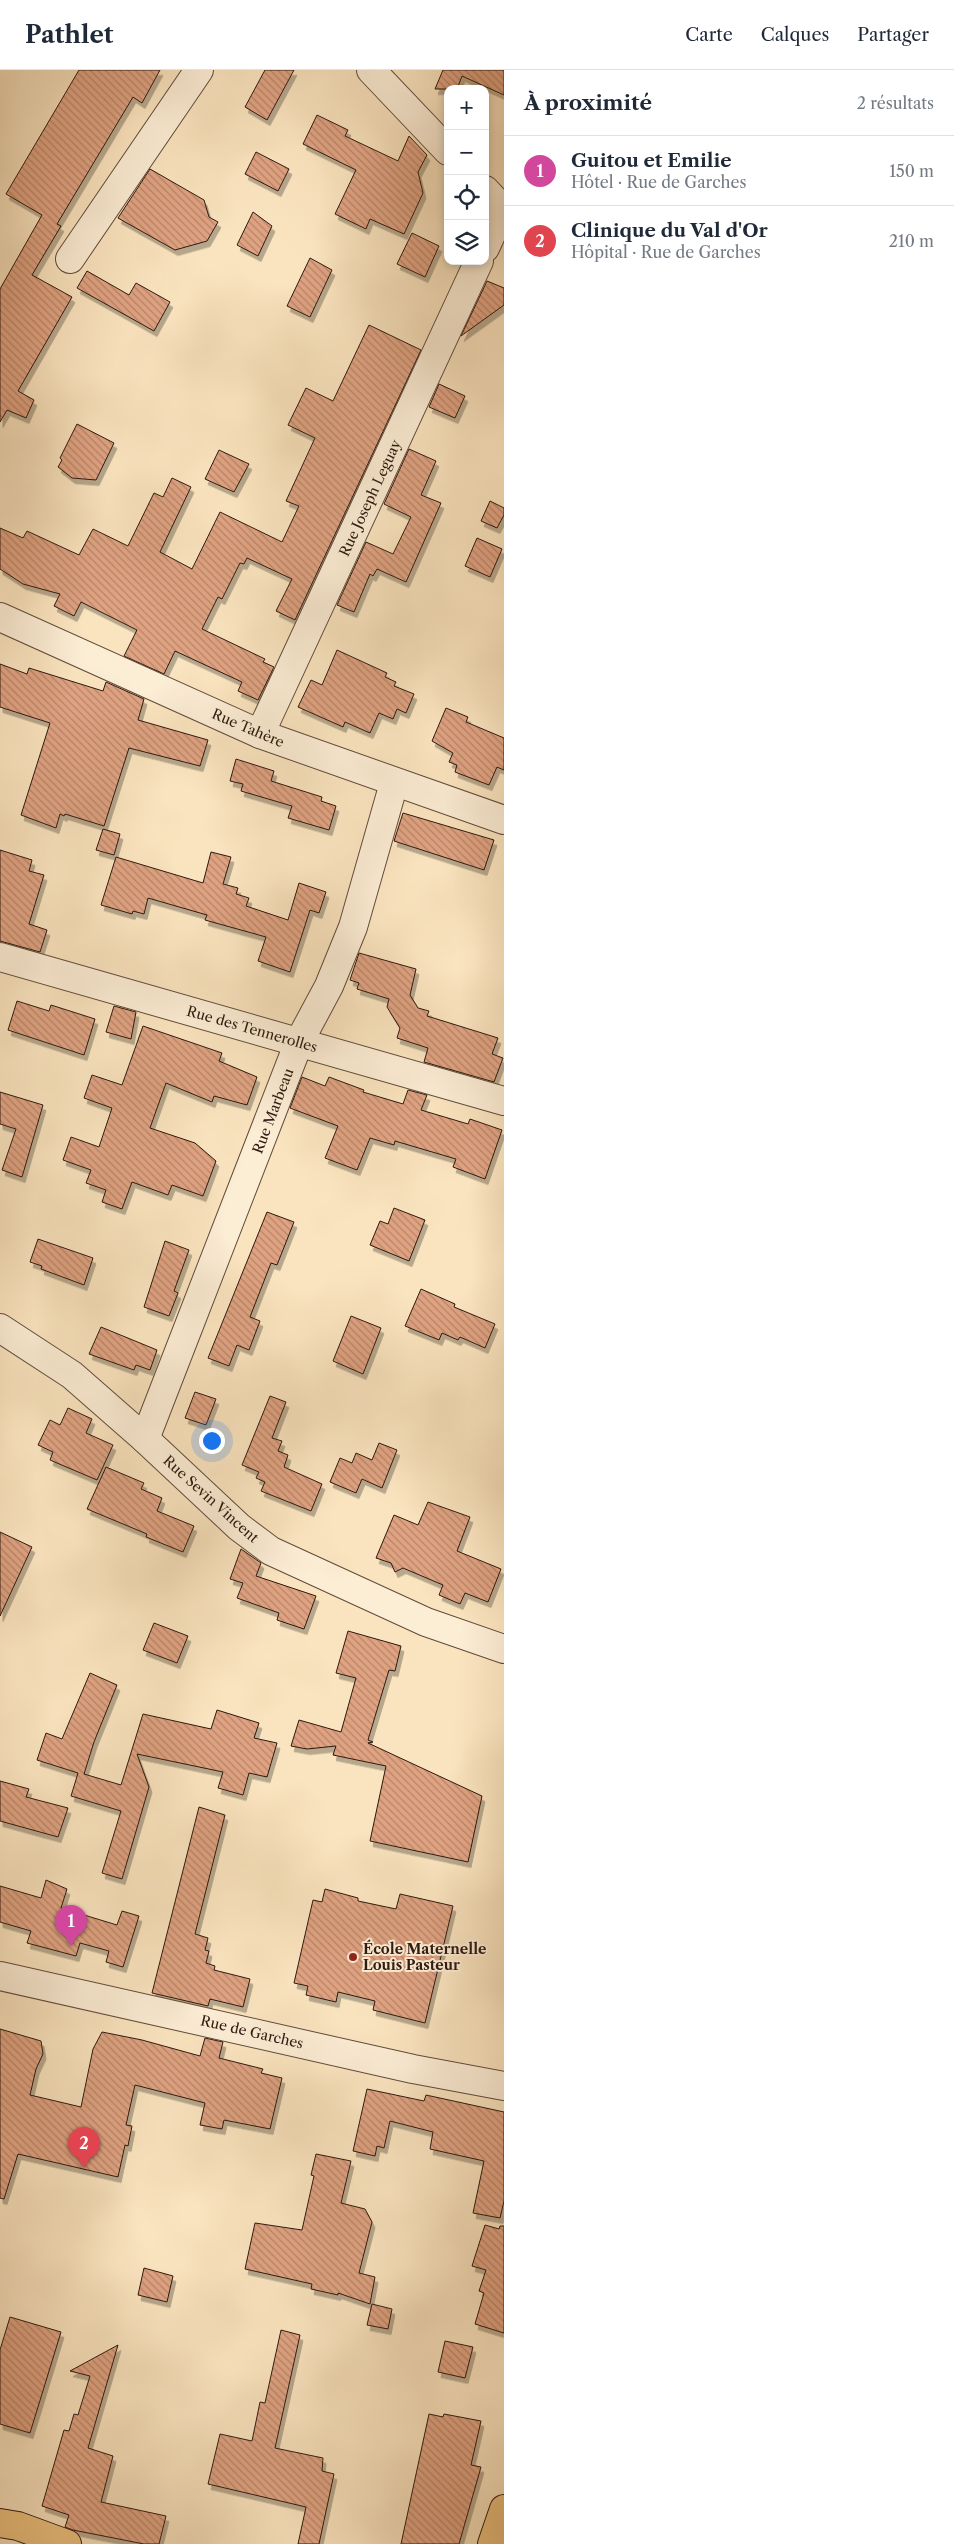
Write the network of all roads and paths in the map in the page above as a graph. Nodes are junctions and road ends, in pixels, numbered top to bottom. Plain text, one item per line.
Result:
1 (199, 70) edge
2 (371, 70) edge
3 (444, 146) edge
4 (498, 203) edge
5 (489, 234) edge
6 (70, 258) dead end
7 (477, 265) edge
8 (0, 617) edge
9 (260, 734) junction
10 (394, 783) junction
11 (504, 820) edge
12 (0, 957) edge
13 (300, 1042) junction
14 (504, 1101) edge
15 (0, 1328) edge
16 (145, 1439) junction
17 (504, 1649) edge
18 (0, 1976) edge
19 (504, 2086) edge
20 (504, 2509) edge
21 (11, 2531) edge
22 (67, 2544) edge
23 (492, 2544) edge

1 - 6 street
2 - 3 street
4 - 5 street
7 - 9 street, Rue Joseph Leguay
8 - 9 street, Rue Tahère
9 - 10 street, Rue Tahère
10 - 11 street, Rue Tahère
10 - 13 street, Rue Marbeau
12 - 13 street, Rue des Tennerolles
13 - 14 street, Rue des Tennerolles
13 - 16 street, Rue Marbeau
15 - 16 street, Rue Sevin Vincent
16 - 17 street, Rue Sevin Vincent
18 - 19 street, Rue de Garches
20 - 23 main road
21 - 22 main road

